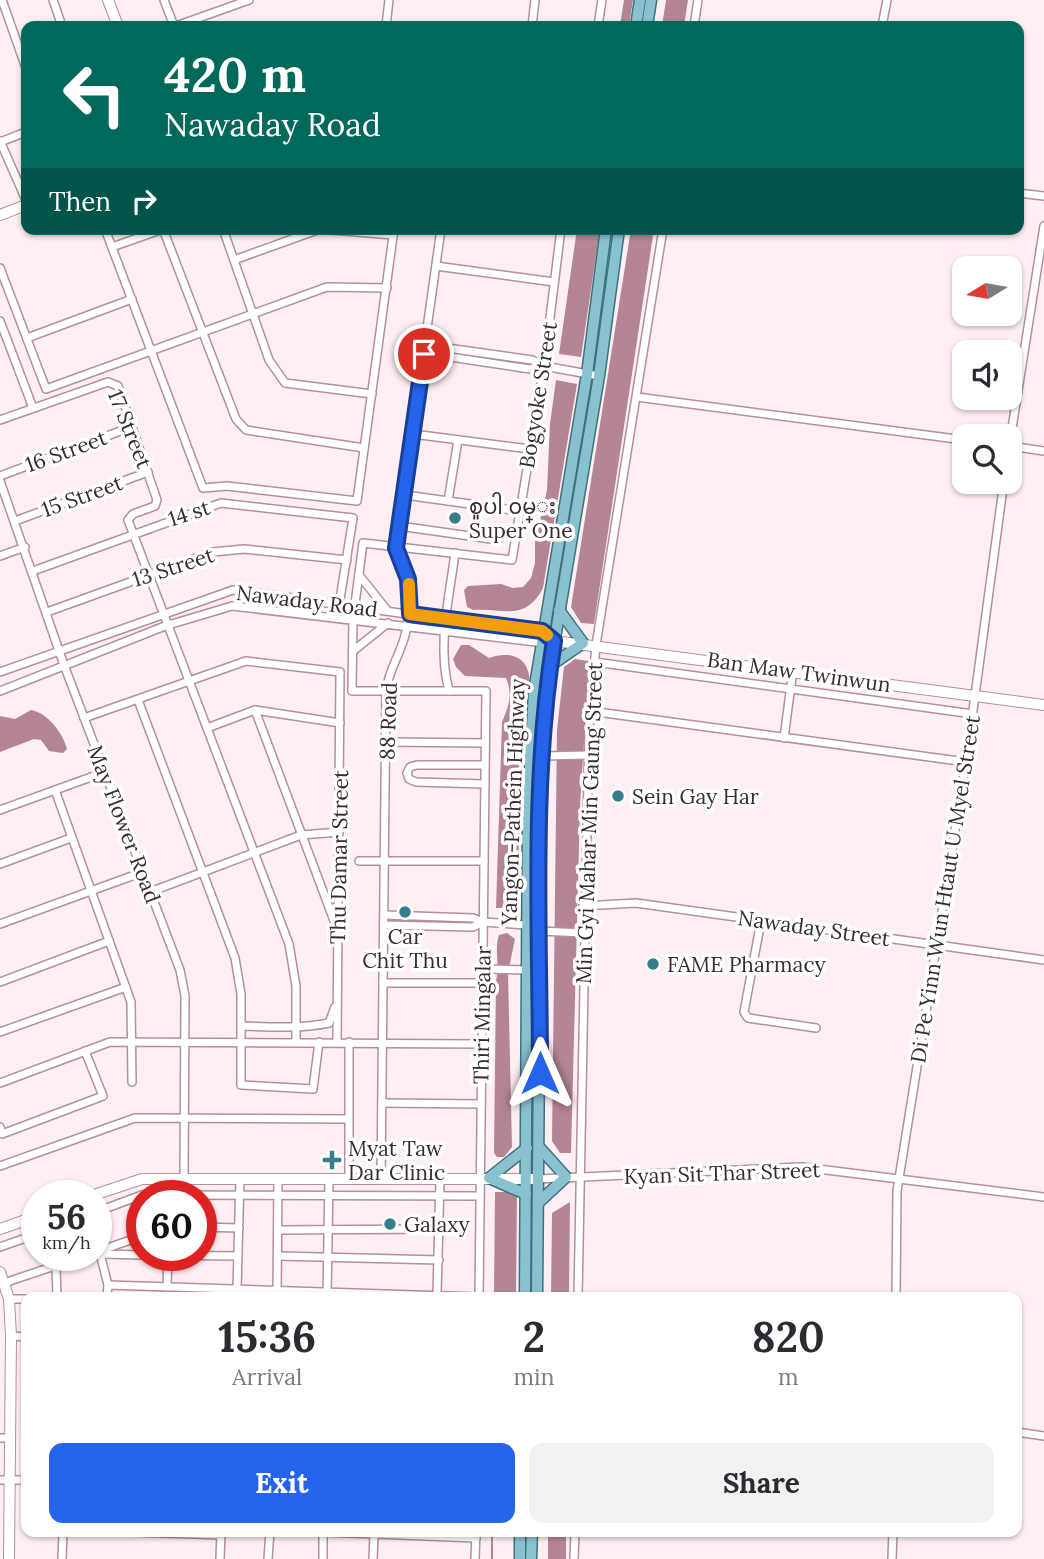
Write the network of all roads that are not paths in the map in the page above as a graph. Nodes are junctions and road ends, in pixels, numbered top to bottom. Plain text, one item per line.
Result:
1 (2, 0) edge
2 (53, 0) edge
3 (108, 0) edge
4 (164, 0) edge
5 (249, 0) edge
6 (389, 0) edge
7 (536, 0) edge
8 (602, 0) edge
9 (640, 0) edge
10 (651, 0) edge
11 (698, 0) edge
12 (887, 0) edge
13 (60, 21) edge
14 (116, 21) edge
15 (173, 21) edge
16 (189, 21) edge
17 (387, 21) edge
18 (533, 21) edge
19 (599, 21) edge
20 (637, 21) edge
21 (648, 21) edge
22 (695, 21) edge
23 (883, 21) edge
24 (21, 54) edge
25 (21, 134) edge
26 (0, 141) edge
27 (21, 189) edge
28 (1024, 193) edge
29 (1044, 196) edge
30 (21, 207) edge
31 (0, 215) edge
32 (1044, 226) edge
33 (107, 235) edge
34 (146, 235) edge
35 (165, 235) edge
36 (225, 235) edge
37 (303, 235) edge
38 (393, 235) edge
39 (440, 235) edge
40 (560, 235) edge
41 (605, 235) edge
42 (618, 235) edge
43 (662, 235) edge
44 (112, 247) junction
45 (234, 260) junction
46 (436, 266) junction
47 (0, 268) edge
48 (554, 282) junction
49 (387, 288) junction
50 (132, 299) junction
51 (253, 313) junction
52 (0, 321) edge
53 (203, 332) junction
54 (27, 338) junction
55 (425, 349) junction
56 (151, 350) junction
57 (544, 366) junction
58 (587, 374) junction
59 (599, 376) junction
60 (372, 394) junction
61 (637, 397) junction
62 (33, 408) junction
63 (0, 420) edge
64 (1013, 424) edge
65 (131, 427) junction
66 (413, 434) junction
67 (952, 438) edge
68 (458, 440) junction
69 (364, 448) junction
70 (1022, 448) edge
71 (530, 449) junction
72 (1044, 451) edge
73 (148, 472) junction
74 (0, 475) edge
75 (0, 481) edge
76 (1002, 494) edge
77 (405, 495) junction
78 (447, 501) junction
79 (520, 511) junction
80 (15, 521) junction
81 (399, 526) junction
82 (134, 532) junction
83 (498, 540) dead end
84 (25, 547) junction
85 (396, 548) junction
86 (455, 553) junction
87 (0, 556) edge
88 (347, 560) junction
89 (33, 571) junction
90 (150, 574) junction
91 (359, 575) junction
92 (338, 604) junction
93 (354, 607) junction
94 (559, 610) junction
95 (387, 611) junction
96 (47, 612) junction
97 (162, 613) junction
98 (410, 614) junction
99 (337, 618) junction
100 (353, 619) junction
101 (446, 619) junction
102 (388, 623) junction
103 (167, 625) junction
104 (409, 625) junction
105 (444, 630) junction
106 (542, 631) junction
107 (554, 641) junction
108 (583, 643) junction
109 (540, 644) junction
110 (596, 645) junction
111 (59, 651) junction
112 (353, 651) junction
113 (595, 662) junction
114 (64, 665) junction
115 (550, 666) junction
116 (793, 670) junction
117 (0, 672) edge
118 (189, 682) junction
119 (790, 689) junction
120 (0, 691) edge
121 (386, 691) junction
122 (449, 691) junction
123 (975, 695) junction
124 (138, 700) junction
125 (1044, 705) edge
126 (255, 710) junction
127 (590, 711) junction
128 (973, 714) junction
129 (84, 718) junction
130 (340, 723) junction
131 (207, 727) junction
132 (784, 738) junction
133 (386, 743) junction
134 (485, 743) junction
135 (586, 755) junction
136 (542, 756) junction
137 (966, 762) junction
138 (485, 765) junction
139 (104, 772) junction
140 (485, 784) junction
141 (55, 790) junction
142 (0, 810) edge
143 (339, 832) junction
144 (301, 835) junction
145 (71, 838) junction
146 (254, 854) junction
147 (359, 861) dead end
148 (384, 861) junction
149 (484, 862) junction
150 (0, 864) edge
151 (143, 872) junction
152 (204, 873) junction
153 (90, 891) junction
154 (150, 892) junction
155 (583, 906) junction
156 (384, 915) junction
157 (431, 917) junction
158 (761, 921) junction
159 (483, 922) junction
160 (0, 924) edge
161 (384, 925) junction
162 (527, 925) junction
163 (431, 926) junction
164 (338, 930) junction
165 (540, 931) junction
166 (581, 933) junction
167 (109, 941) junction
168 (938, 946) junction
169 (1044, 960) edge
170 (483, 969) junction
171 (527, 970) junction
172 (0, 982) edge
173 (383, 983) junction
174 (482, 983) junction
175 (126, 987) junction
176 (337, 1000) junction
177 (242, 1026) junction
178 (296, 1028) junction
179 (816, 1028) dead end
180 (0, 1032) edge
181 (296, 1041) junction
182 (337, 1041) junction
183 (185, 1042) junction
184 (242, 1042) junction
185 (319, 1042) junction
186 (349, 1042) junction
187 (383, 1042) junction
188 (131, 1044) junction
189 (481, 1044) junction
190 (85, 1051) junction
191 (132, 1082) dead end
192 (0, 1083) edge
193 (382, 1103) junction
194 (481, 1104) junction
195 (184, 1119) junction
196 (348, 1119) junction
197 (0, 1127) edge
198 (527, 1148) junction
199 (540, 1148) junction
200 (0, 1166) edge
201 (566, 1177) junction
202 (899, 1177) junction
203 (240, 1178) junction
204 (484, 1178) junction
205 (580, 1178) junction
206 (184, 1179) junction
207 (278, 1179) junction
208 (440, 1179) junction
209 (526, 1179) junction
210 (538, 1179) junction
211 (329, 1180) junction
212 (349, 1180) junction
213 (381, 1180) junction
214 (112, 1189) edge
215 (217, 1194) edge
216 (240, 1194) junction
217 (278, 1194) junction
218 (526, 1194) junction
219 (329, 1195) junction
220 (440, 1196) junction
221 (480, 1196) junction
222 (1044, 1197) edge
223 (538, 1203) junction
224 (21, 1222) edge
225 (217, 1227) edge
226 (239, 1228) junction
227 (0, 1229) edge
228 (439, 1229) junction
229 (278, 1230) junction
230 (328, 1230) junction
231 (21, 1240) edge
232 (0, 1247) edge
233 (278, 1255) junction
234 (217, 1256) edge
235 (238, 1256) junction
236 (328, 1257) junction
237 (439, 1261) junction
238 (39, 1271) edge
239 (56, 1271) edge
240 (105, 1271) edge
241 (168, 1271) edge
242 (0, 1272) edge
243 (2, 1284) edge
244 (108, 1285) junction
245 (167, 1287) junction
246 (237, 1289) junction
247 (57, 1292) edge
248 (107, 1292) edge
249 (217, 1292) edge
250 (230, 1292) edge
251 (267, 1292) edge
252 (277, 1292) edge
253 (327, 1292) edge
254 (437, 1292) edge
255 (478, 1292) edge
256 (525, 1292) edge
257 (537, 1292) edge
258 (578, 1292) edge
259 (896, 1292) edge
260 (21, 1298) edge
261 (9, 1299) junction
262 (5, 1321) edge
263 (11, 1336) junction
264 (21, 1336) edge
265 (5, 1403) edge
266 (1022, 1433) edge
267 (1044, 1436) edge
268 (4, 1438) edge
269 (4, 1480) edge
270 (63, 1537) edge
271 (221, 1537) edge
272 (270, 1537) edge
273 (323, 1537) edge
274 (374, 1537) edge
275 (476, 1537) edge
276 (520, 1537) edge
277 (532, 1537) edge
278 (575, 1537) edge
279 (893, 1537) edge
280 (9, 1559) edge
281 (62, 1559) edge
282 (220, 1559) edge
283 (268, 1559) edge
284 (323, 1559) edge
285 (373, 1559) edge
286 (475, 1559) edge
287 (520, 1559) edge
288 (531, 1559) edge
289 (574, 1559) edge
290 (892, 1559) edge

1 - 24 street
2 - 13 street
3 - 14 street
4 - 15 street
5 - 16 street
6 - 17 street
7 - 18 street
8 - 19 street
9 - 20 main road
10 - 21 main road
11 - 22 street
12 - 23 street
25 - 26 street
26 - 27 street
28 - 29 street
30 - 31 street
32 - 64 street
33 - 44 street
34 - 44 street
35 - 53 street
36 - 45 street
37 - 45 street
38 - 49 street
39 - 46 street, 88 Road
40 - 48 street, Bogyoke Street
41 - 58 main road, Yangon-Pathein Highway
42 - 59 main road, Yangon-Pathein Highway
43 - 61 street, Min Gyi Mahar Min Gaung Street
44 - 50 street
45 - 51 street
46 - 48 street
46 - 55 street, 88 Road
47 - 54 street
48 - 57 street, Bogyoke Street
49 - 51 street
49 - 60 street
50 - 54 street
50 - 56 street
51 - 53 street
51 - 60 street
52 - 62 street
53 - 56 street
53 - 69 street
54 - 56 street
55 - 57 street
55 - 66 street, 88 Road
56 - 69 street
57 - 58 street
57 - 71 street, Bogyoke Street
58 - 59 street
58 - 106 main road, Yangon-Pathein Highway
59 - 94 main road, Yangon-Pathein Highway
60 - 69 street
61 - 67 street
61 - 110 street, Min Gyi Mahar Min Gaung Street
62 - 63 street, 17 Street
62 - 65 street, 17 Street
65 - 73 street, 17 Street
65 - 74 street, 16 Street
66 - 68 street
66 - 77 street, 88 Road
68 - 71 street
68 - 78 street
70 - 72 street
71 - 79 street, Bogyoke Street
73 - 80 street, 15 Street
73 - 82 street, 17 Street
75 - 80 street, May Flower Road
76 - 123 street, Di Pe Yinn Wun Htaut U Myel Street
77 - 78 street
77 - 81 street, 88 Road
78 - 79 street
79 - 86 street, Bogyoke Street
80 - 84 street, May Flower Road
81 - 83 street
81 - 85 street, 88 Road
82 - 88 street, 14 st
82 - 89 street, 14 st
82 - 90 street
84 - 87 street
84 - 89 street, May Flower Road
85 - 86 street
85 - 91 street
85 - 98 street, 88 Road
86 - 101 street
88 - 90 street, 13 Street
88 - 92 street
89 - 96 street, May Flower Road
90 - 96 street, 13 Street
90 - 97 street
91 - 93 street
91 - 95 street
92 - 93 street, Nawaday Road
92 - 97 street, Nawaday Road
92 - 99 street
93 - 95 street, Nawaday Road
93 - 100 street
94 - 107 main road, Yangon-Pathein Highway
94 - 108 main road
95 - 98 street, Nawaday Road
96 - 111 street, May Flower Road
97 - 103 street
97 - 111 street, Nawaday Road
98 - 101 street, Nawaday Road
98 - 104 street, 88 Road
99 - 100 street, Nawaday Road
99 - 103 street, Nawaday Road
100 - 102 street, Nawaday Road
100 - 112 street
101 - 105 street
101 - 106 street, Nawaday Road
102 - 104 street, Nawaday Road
102 - 112 street
103 - 114 street, Nawaday Road
103 - 118 street
104 - 105 street, Nawaday Road
104 - 121 street, 88 Road
105 - 109 street, Nawaday Road
105 - 122 street
106 - 107 street
106 - 109 main road, Yangon-Pathein Highway
107 - 108 street, Ban Maw Twinwun
107 - 109 street
107 - 115 main road, Yangon-Pathein Highway
108 - 110 street, Ban Maw Twinwun
108 - 115 main road
109 - 162 main road, Yangon-Pathein Highway
110 - 113 street, Min Gyi Mahar Min Gaung Street
110 - 116 street, Ban Maw Twinwun
111 - 114 street, May Flower Road
111 - 117 street, Nawaday Road
112 - 121 street
113 - 119 street
113 - 127 street, Min Gyi Mahar Min Gaung Street
114 - 120 street, Nawaday Road
114 - 129 street, May Flower Road
115 - 136 main road, Yangon-Pathein Highway
116 - 119 street
116 - 123 street, Ban Maw Twinwun
118 - 124 street
118 - 130 street, Thu Damar Street
118 - 131 street
119 - 128 street
119 - 132 street
121 - 122 street
121 - 133 street, 88 Road
122 - 134 street, Thiri Mingalar
123 - 125 street, Ban Maw Twinwun
123 - 128 street, Di Pe Yinn Wun Htaut U Myel Street
124 - 129 street
124 - 152 street
126 - 130 street
126 - 131 street
126 - 144 street
127 - 132 street
127 - 135 street, Min Gyi Mahar Min Gaung Street
128 - 137 street, Di Pe Yinn Wun Htaut U Myel Street
129 - 139 street, May Flower Road
130 - 143 street, Thu Damar Street
131 - 146 street
132 - 137 street
133 - 134 street
133 - 148 street, 88 Road
134 - 138 street, Thiri Mingalar
135 - 136 street
135 - 155 street, Min Gyi Mahar Min Gaung Street
136 - 165 main road, Yangon-Pathein Highway
137 - 168 street, Di Pe Yinn Wun Htaut U Myel Street
138 - 140 street, Thiri Mingalar
138 - 140 street
139 - 141 street
139 - 151 street, May Flower Road
140 - 149 street, Thiri Mingalar
141 - 142 street
141 - 145 street
143 - 144 street
143 - 164 street, Thu Damar Street
144 - 146 street
144 - 164 street
145 - 150 street
145 - 153 street
146 - 152 street
146 - 178 street
147 - 148 street
148 - 149 street
148 - 156 street, 88 Road
149 - 159 street, Thiri Mingalar
151 - 153 street
151 - 154 street, May Flower Road
152 - 154 street
152 - 177 street
153 - 160 street
153 - 167 street
154 - 183 street, May Flower Road
155 - 158 street, Nawaday Street
155 - 166 street, Min Gyi Mahar Min Gaung Street
156 - 157 street
156 - 161 street, 88 Road
157 - 159 street
157 - 163 street
158 - 168 street, Nawaday Street
158 - 179 street
159 - 162 street
159 - 163 street
159 - 170 street, Thiri Mingalar
161 - 163 street
161 - 173 street, 88 Road
162 - 171 main road, Yangon-Pathein Highway
164 - 176 street, Thu Damar Street
165 - 166 street
165 - 199 main road, Yangon-Pathein Highway
166 - 205 street, Min Gyi Mahar Min Gaung Street
167 - 172 street
167 - 175 street
168 - 169 street, Nawaday Street
168 - 202 street, Di Pe Yinn Wun Htaut U Myel Street
170 - 171 street
170 - 174 street, Thiri Mingalar
171 - 198 main road, Yangon-Pathein Highway
173 - 174 street
173 - 187 street, 88 Road
174 - 189 street, Thiri Mingalar
175 - 180 street
175 - 188 street
176 - 178 street
176 - 182 street, Thu Damar Street
177 - 178 street
177 - 184 street
178 - 181 street
181 - 184 street
181 - 185 street
182 - 185 street
182 - 186 street
183 - 184 street
183 - 188 street
183 - 195 street, May Flower Road
184 - 185 street
186 - 187 street
186 - 196 street
187 - 189 street
187 - 193 street, 88 Road
188 - 190 street
188 - 191 street
189 - 194 street, Thiri Mingalar
190 - 192 street
190 - 197 street
193 - 194 street
193 - 213 street, 88 Road
194 - 204 street, Thiri Mingalar
195 - 196 street
195 - 200 street
195 - 206 street, May Flower Road
196 - 212 street
198 - 204 main road
198 - 209 main road, Yangon-Pathein Highway
199 - 201 main road
199 - 210 main road, Yangon-Pathein Highway
201 - 205 street, Kyan Sit Thar Street
201 - 210 street, Kyan Sit Thar Street
201 - 223 main road
202 - 205 street, Kyan Sit Thar Street
202 - 222 street, Kyan Sit Thar Street
202 - 259 street, Di Pe Yinn Wun Htaut U Myel Street
203 - 206 street
203 - 207 street
203 - 216 street
204 - 208 street
204 - 209 street
204 - 218 main road
204 - 221 street, Thiri Mingalar
205 - 258 street, Min Gyi Mahar Min Gaung Street
206 - 214 street
207 - 211 street
207 - 217 street
208 - 213 street
208 - 220 street
209 - 210 street
209 - 218 main road, Yangon-Pathein Highway
210 - 223 main road, Yangon-Pathein Highway
211 - 212 street
211 - 219 street
212 - 213 street
215 - 216 street
216 - 217 street
216 - 226 street
217 - 219 street
217 - 229 street
218 - 256 main road, Yangon-Pathein Highway
219 - 220 street
219 - 230 street
220 - 221 street
220 - 228 street
221 - 255 street, Thiri Mingalar
223 - 257 main road, Yangon-Pathein Highway
224 - 227 street
225 - 226 street
226 - 235 street
228 - 230 street
228 - 237 street
229 - 230 street
229 - 233 street
230 - 236 street
231 - 232 street
233 - 236 street
233 - 252 street
234 - 235 street
235 - 246 street
236 - 237 street
236 - 253 street
237 - 254 street
238 - 243 street
239 - 247 street
240 - 244 street
241 - 245 street
242 - 243 street
243 - 261 street
244 - 245 street
244 - 248 street
245 - 249 street
246 - 250 street
246 - 251 street
260 - 261 street
261 - 262 street
262 - 263 street
263 - 264 street
263 - 265 street
265 - 268 street
266 - 267 street
268 - 269 street
269 - 280 street
270 - 281 street
271 - 282 street
272 - 283 street
273 - 284 street
274 - 285 street
275 - 286 street
276 - 287 main road
277 - 288 main road
278 - 289 street
279 - 290 street

